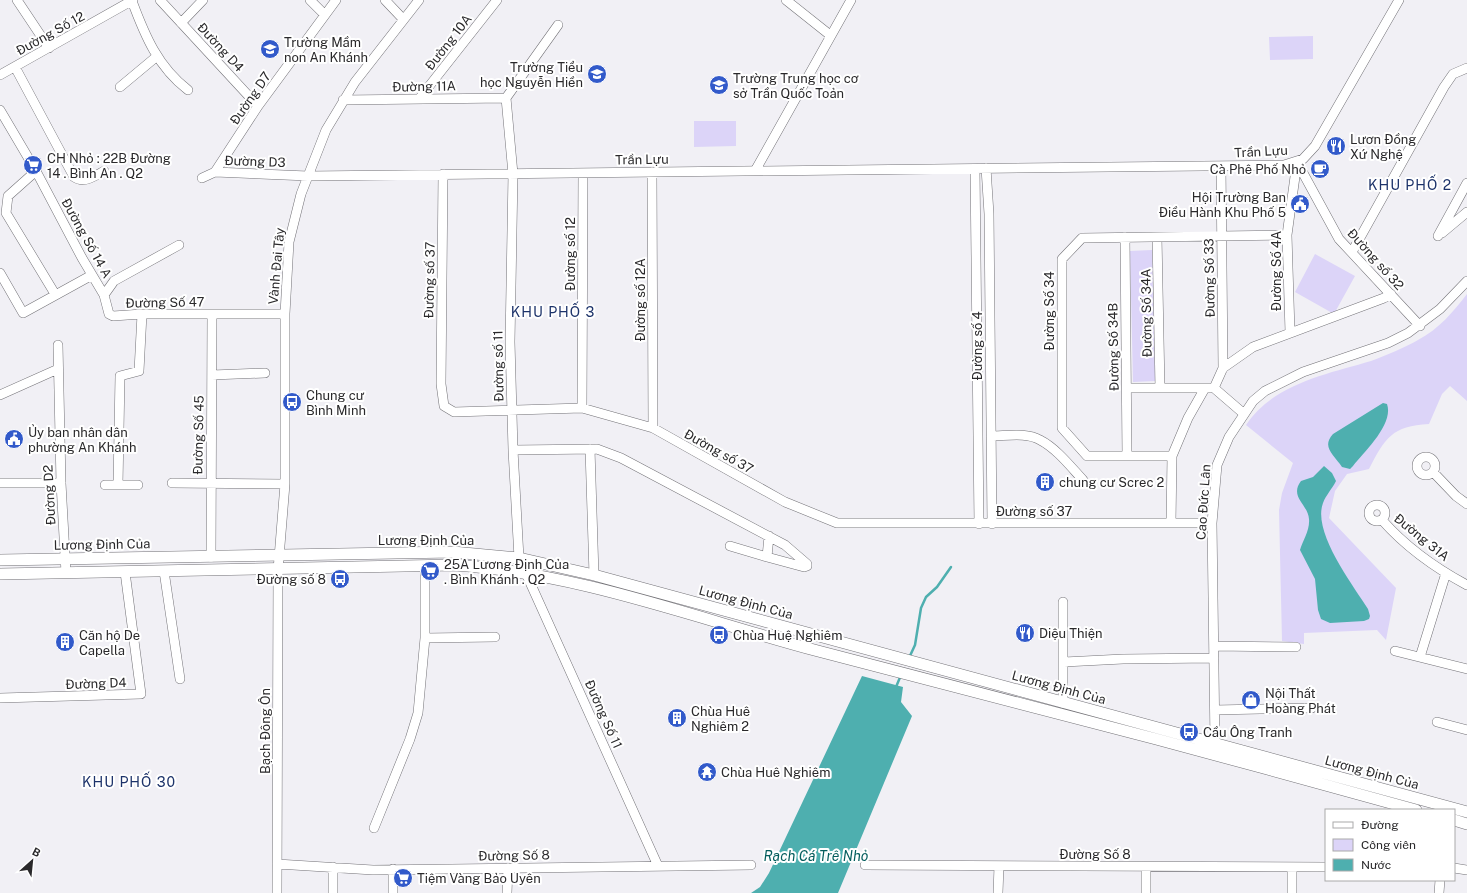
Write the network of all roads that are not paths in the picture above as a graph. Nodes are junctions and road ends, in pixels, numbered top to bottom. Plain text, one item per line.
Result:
1 (17, 0) edge
2 (160, 0) edge
3 (203, 0) edge
4 (310, 0) edge
5 (336, 0) edge
6 (385, 0) edge
7 (419, 0) edge
8 (497, 0) edge
9 (786, 0) edge
10 (851, 0) edge
11 (1399, 0) edge
12 (133, 1) edge
13 (325, 15) junction
14 (403, 19) junction
15 (181, 22) junction
16 (558, 25) dead end
17 (830, 35) junction
18 (49, 48) junction
19 (156, 57) junction
20 (15, 67) junction
21 (1467, 68) edge
22 (0, 75) edge
23 (120, 87) dead end
24 (188, 90) dead end
25 (506, 98) junction
26 (419, 99) junction
27 (343, 100) junction
28 (258, 106) junction
29 (0, 110) edge
30 (1297, 162) junction
31 (1221, 166) junction
32 (986, 168) junction
33 (975, 169) junction
34 (36, 171) junction
35 (104, 171) dead end
36 (755, 171) junction
37 (215, 172) junction
38 (652, 172) junction
39 (583, 173) junction
40 (444, 174) junction
41 (513, 174) junction
42 (308, 176) junction
43 (202, 178) dead end
44 (1467, 183) edge
45 (1467, 212) edge
46 (1287, 235) junction
47 (1221, 236) junction
48 (1125, 237) junction
49 (1157, 237) junction
50 (179, 245) dead end
51 (1352, 252) junction
52 (0, 273) edge
53 (92, 275) junction
54 (1467, 281) edge
55 (55, 294) junction
56 (1391, 294) junction
57 (104, 295) junction
58 (142, 314) junction
59 (285, 314) junction
60 (212, 315) junction
61 (1420, 326) junction
62 (1290, 332) junction
63 (58, 345) dead end
64 (1223, 368) junction
65 (58, 369) junction
66 (265, 373) dead end
67 (212, 375) junction
68 (1127, 388) junction
69 (1160, 388) junction
70 (1209, 388) junction
71 (0, 395) edge
72 (582, 408) junction
73 (512, 410) junction
74 (1243, 413) junction
75 (653, 428) junction
76 (991, 436) junction
77 (590, 449) junction
78 (513, 450) junction
79 (1127, 456) junction
80 (1172, 456) junction
81 (1433, 472) dead end
82 (1083, 480) dead end
83 (0, 482) edge
84 (61, 483) junction
85 (172, 483) dead end
86 (210, 483) junction
87 (285, 484) junction
88 (105, 485) dead end
89 (118, 485) junction
90 (138, 485) dead end
91 (1467, 504) edge
92 (1382, 520) dead end
93 (1171, 523) junction
94 (1212, 523) junction
95 (979, 524) junction
96 (992, 524) junction
97 (769, 536) junction
98 (730, 546) dead end
99 (281, 555) junction
100 (211, 557) junction
101 (767, 557) junction
102 (519, 558) junction
103 (65, 559) junction
104 (0, 560) edge
105 (425, 566) junction
106 (278, 570) junction
107 (164, 571) junction
108 (125, 572) junction
109 (66, 573) junction
110 (526, 573) junction
111 (1446, 573) junction
112 (0, 574) edge
113 (594, 575) junction
114 (1467, 585) edge
115 (1063, 602) dead end
116 (495, 637) dead end
117 (425, 638) junction
118 (1214, 646) junction
119 (1296, 647) dead end
120 (1395, 651) dead end
121 (1420, 657) junction
122 (1214, 658) junction
123 (1064, 662) junction
124 (1467, 669) edge
125 (180, 679) dead end
126 (0, 698) edge
127 (1063, 703) junction
128 (1312, 708) dead end
129 (1214, 710) junction
130 (1437, 722) dead end
131 (1467, 730) edge
132 (1215, 744) junction
133 (1412, 809) edge
134 (1450, 809) edge
135 (1455, 810) edge
136 (1467, 812) edge
137 (1455, 820) edge
138 (1467, 824) edge
139 (374, 828) dead end
140 (277, 864) junction
141 (751, 865) dead end
142 (865, 865) dead end
143 (658, 866) junction
144 (998, 866) junction
145 (333, 867) junction
146 (1146, 867) junction
147 (1325, 867) edge
148 (508, 868) junction
149 (1292, 868) junction
150 (1455, 868) edge
151 (393, 869) junction
152 (1467, 870) edge
153 (1440, 881) edge
154 (277, 893) edge
155 (333, 893) edge
156 (393, 893) edge
157 (507, 893) edge
158 (998, 893) edge
159 (1146, 893) edge
160 (1292, 893) edge
161 (1439, 893) edge

1 - 18 street
2 - 15 street, Đường D4
3 - 15 street, Đường D4
4 - 13 street
5 - 13 street, Đường D7
6 - 14 street
7 - 14 street, Vành Đai Tây
8 - 26 street, Đường 10A
9 - 17 street
10 - 17 street
11 - 30 street, Trần Lựu
12 - 18 street, Đường Số 12
12 - 19 street
13 - 28 street, Đường D7
14 - 27 street, Vành Đai Tây
15 - 28 street, Đường D4
16 - 25 street
17 - 36 street
18 - 20 street, Đường Số 12
19 - 23 street
19 - 24 street
20 - 22 street, Đường Số 12
20 - 35 street
21 - 51 street
25 - 26 street, Đường 11A
25 - 41 street
26 - 27 street, Đường 11A
27 - 42 street, Vành Đai Tây
28 - 37 street, Đường D7
29 - 34 street, Đường Số 14 A
30 - 31 street, Trần Lựu
30 - 46 street, Đường Số 4A
30 - 51 street, Đường số 32
31 - 32 street, Trần Lựu
31 - 47 street, Đường Số 33
32 - 33 street, Trần Lựu
32 - 76 street, Đường số 4
33 - 36 street, Trần Lựu
33 - 95 street, Đường số 4
34 - 53 street, Đường Số 14 A
34 - 55 street
36 - 38 street, Trần Lựu
37 - 42 street, Đường D3
37 - 43 street, Đường D3
38 - 39 street, Trần Lựu
38 - 75 street, Đường số 12A
39 - 41 street, Trần Lựu
39 - 72 street, Đường số 12
40 - 41 street, Trần Lựu
40 - 42 street, Trần Lựu
40 - 73 street, Đường số 37
41 - 73 street, Đường số 11
42 - 59 street, Vành Đai Tây
44 - 45 street
46 - 47 street, Đường Số 34
46 - 62 street, Đường Số 4A
47 - 49 street, Đường Số 34
47 - 64 street, Đường Số 33
48 - 49 street, Đường Số 34
48 - 68 street, Đường Số 34B
48 - 79 street, Đường Số 34
49 - 69 street, Đường Số 34A
50 - 57 street, Đường Số 47
51 - 56 street, Đường số 32
52 - 55 street
53 - 55 street
53 - 57 street, Đường Số 14 A
54 - 61 street, Cao Đức Lân
56 - 61 street, Đường số 32
56 - 62 street
57 - 58 street, Đường Số 47
58 - 60 street, Đường Số 47
58 - 89 street
59 - 60 street, Đường Số 47
59 - 87 street, Vành Đai Tây
60 - 67 street, Đường Số 45
61 - 74 street, Cao Đức Lân
62 - 64 street
63 - 65 street, Đường D2
64 - 70 street, Đường Số 33
65 - 71 street
65 - 84 street, Đường D2
66 - 67 street
67 - 86 street, Đường Số 45
68 - 69 street
68 - 79 street, Đường Số 34B
69 - 70 street
70 - 74 street
70 - 80 street, Đường Số 33
72 - 73 street, Đường số 37
72 - 75 street, Đường số 37
73 - 78 street, Đường số 11
74 - 94 street, Cao Đức Lân
75 - 95 street, Đường số 37
76 - 82 street
76 - 96 street, Đường số 4
77 - 78 street
77 - 97 street
77 - 113 street
78 - 102 street, Đường số 11
79 - 80 street, Đường Số 34
80 - 93 street
81 - 91 street
83 - 84 street
84 - 103 street, Đường D2
85 - 86 street
86 - 87 street
86 - 100 street, Đường Số 45
87 - 99 street, Vành Đai Tây
88 - 89 street
89 - 90 street
92 - 111 street, Đường 31A
93 - 94 street, Đường số 37
93 - 96 street, Đường số 37
94 - 118 street, Cao Đức Lân
95 - 96 street, Đường số 37
97 - 101 street
97 - 101 street
98 - 101 street
99 - 100 main road, Lương Định Của
99 - 102 main road, Lương Định Của
99 - 106 street, Vành Đai Tây
100 - 103 main road, Lương Định Của
102 - 110 street, Đường Số 11
102 - 113 main road, Lương Định Của
103 - 104 main road, Lương Định Của
103 - 109 street, Đường D2
105 - 106 main road, Lương Định Của
105 - 110 main road, Lương Định Của
105 - 117 street
106 - 107 main road, Lương Định Của
106 - 140 street, Bạch Đông Ôn
107 - 108 main road, Lương Định Của
107 - 125 street
108 - 109 main road, Lương Định Của
108 - 126 street, Đường D4
109 - 112 main road, Lương Định Của
110 - 133 main road, Lương Định Của
110 - 143 street, Đường Số 11
111 - 114 street, Đường 31A
111 - 121 street
113 - 127 main road, Lương Định Của
115 - 123 street
116 - 117 street
117 - 139 street
118 - 119 street
118 - 122 street, Cao Đức Lân
120 - 121 street
121 - 124 street
122 - 123 street
122 - 129 street, Cao Đức Lân
123 - 127 street
127 - 132 main road, Lương Định Của
128 - 129 street
129 - 132 street, Cao Đức Lân
130 - 131 street
132 - 134 main road, Lương Định Của
135 - 136 main road, Lương Định Của
137 - 138 main road
140 - 145 street, Đường Số 8
140 - 154 street, Bạch Đông Ôn
141 - 143 street, Đường Số 8
142 - 144 street, Đường Số 8
143 - 148 street, Đường Số 8
144 - 146 street, Đường Số 8
144 - 158 street
145 - 151 street, Đường Số 8
145 - 155 street
146 - 149 street, Đường Số 8
146 - 159 street
147 - 149 street, Đường Số 8
148 - 151 street, Đường Số 8
148 - 157 street
149 - 160 street
150 - 152 street
151 - 156 street
153 - 161 street

